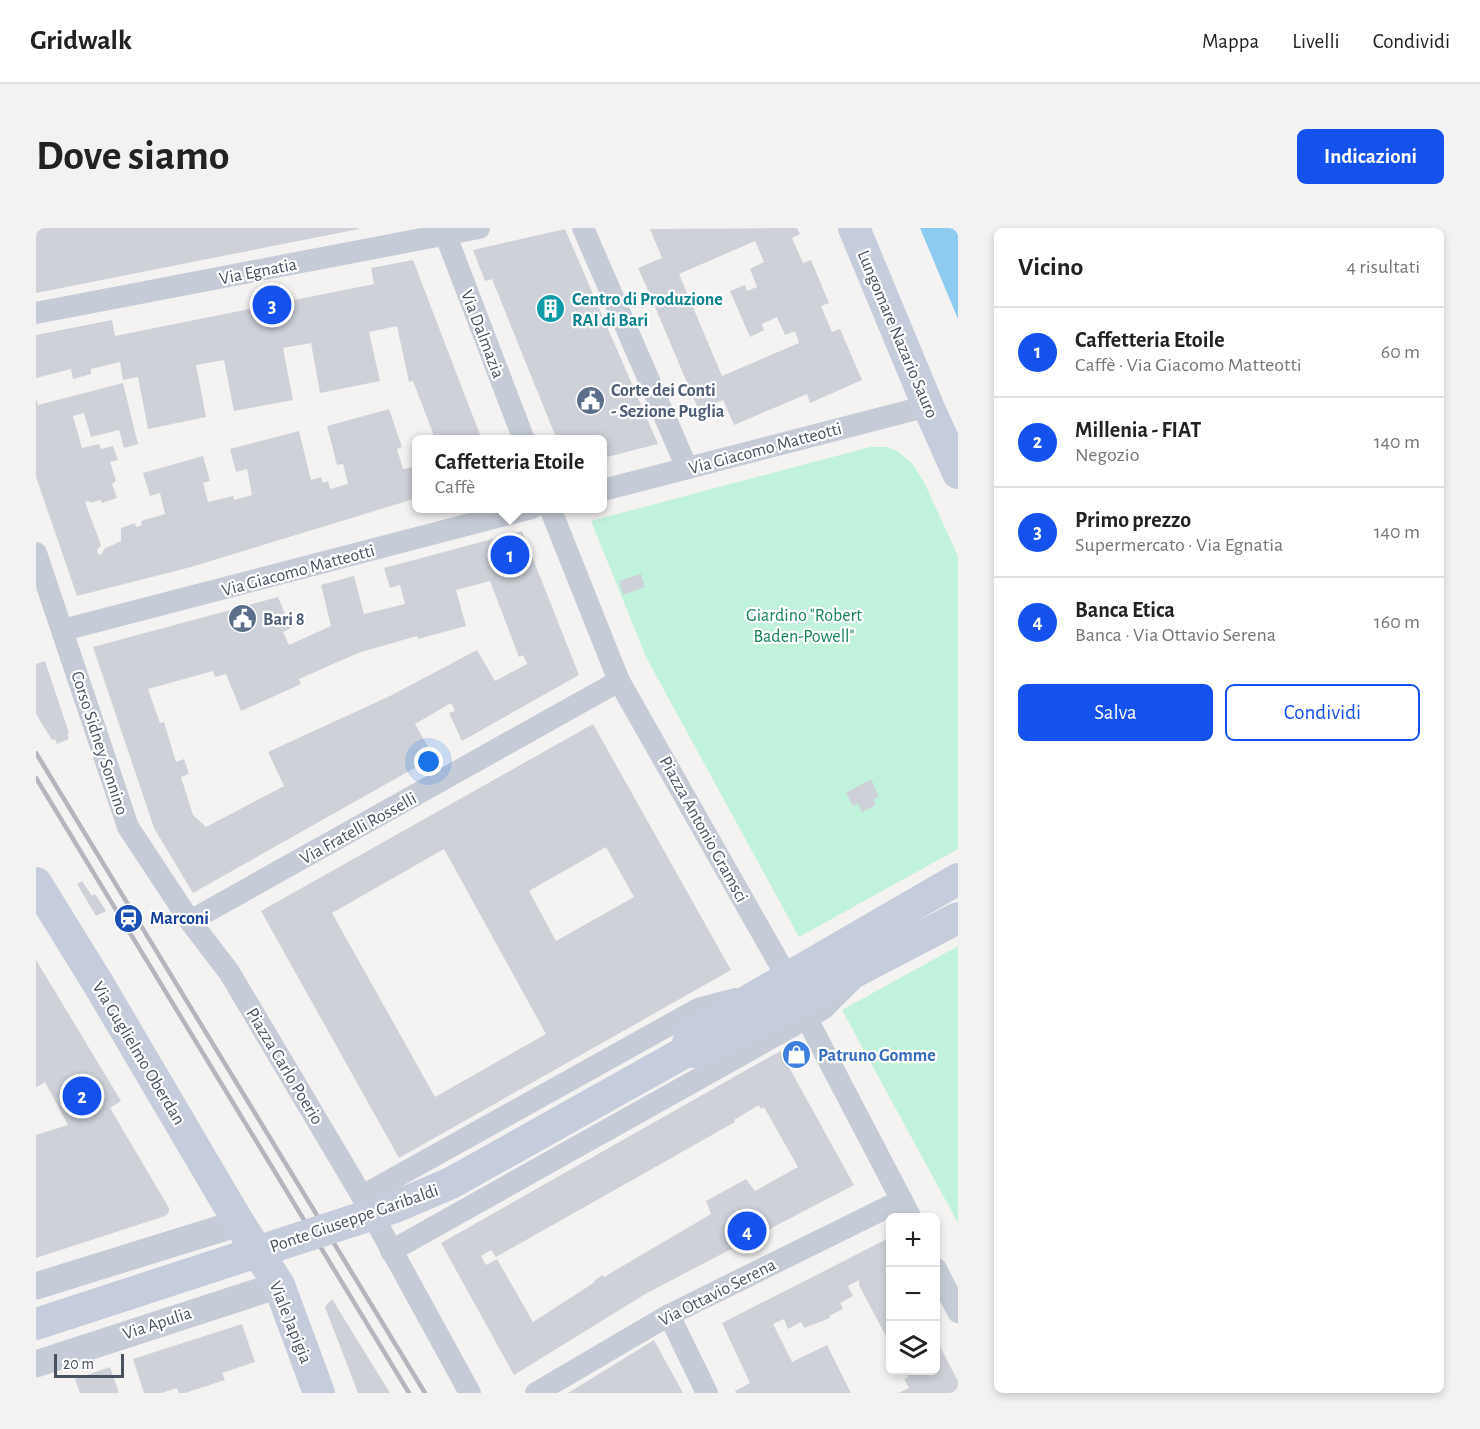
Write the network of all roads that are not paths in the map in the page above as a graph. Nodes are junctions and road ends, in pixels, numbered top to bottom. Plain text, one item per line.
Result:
1 (479, 228) edge
2 (583, 228) edge
3 (854, 228) edge
4 (444, 232) edge
5 (36, 313) edge
6 (928, 406) junction
7 (522, 435) edge
8 (687, 468) junction
9 (958, 473) edge
10 (607, 489) edge
11 (513, 513) edge
12 (552, 513) edge
13 (36, 553) edge
14 (63, 630) junction
15 (619, 681) junction
16 (958, 879) edge
17 (36, 883) edge
18 (958, 918) edge
19 (190, 921) junction
20 (864, 968) junction
21 (774, 985) junction
22 (807, 1019) junction
23 (692, 1046) junction
24 (367, 1206) junction
25 (906, 1209) edge
26 (239, 1223) junction
27 (391, 1251) junction
28 (940, 1274) edge
29 (940, 1278) edge
30 (279, 1285) junction
31 (36, 1286) edge
32 (958, 1291) edge
33 (958, 1312) edge
34 (669, 1315) junction
35 (36, 1324) edge
36 (36, 1364) edge
37 (319, 1393) edge
38 (470, 1393) edge
39 (536, 1393) edge
40 (707, 1393) edge

1 - 4 street, Via Egnatia
2 - 8 street
3 - 6 main road, Lungomare Nazario Sauro
4 - 5 street, Via Egnatia
4 - 7 street, Via Dalmazia
6 - 8 street, Via Giacomo Matteotti
6 - 9 main road, Lungomare Nazario Sauro
8 - 10 street, Via Giacomo Matteotti
11 - 14 street, Via Giacomo Matteotti
12 - 15 street
13 - 14 street, Corso Sidney Sonnino
14 - 19 street, Corso Sidney Sonnino
15 - 19 street, Via Fratelli Rosselli
15 - 21 street, Piazza Antonio Gramsci
16 - 21 main road
17 - 26 main road, Via Guglielmo Oberdan
18 - 20 main road
19 - 24 street, Piazza Carlo Poerio
20 - 22 street
20 - 23 main road
21 - 23 main road
21 - 24 street
22 - 25 street
22 - 27 street
23 - 35 main road, Ponte Giuseppe Garibaldi, bridge
24 - 27 street, Piazza Carlo Poerio
25 - 34 street, Via Ottavio Serena
26 - 30 main road, Viale Japigia
26 - 31 street
27 - 38 street, Piazza Carlo Poerio
28 - 32 street
29 - 33 street
30 - 36 street, Via Apulia
30 - 37 main road, Viale Japigia
34 - 39 street, Via Ottavio Serena
34 - 40 street

